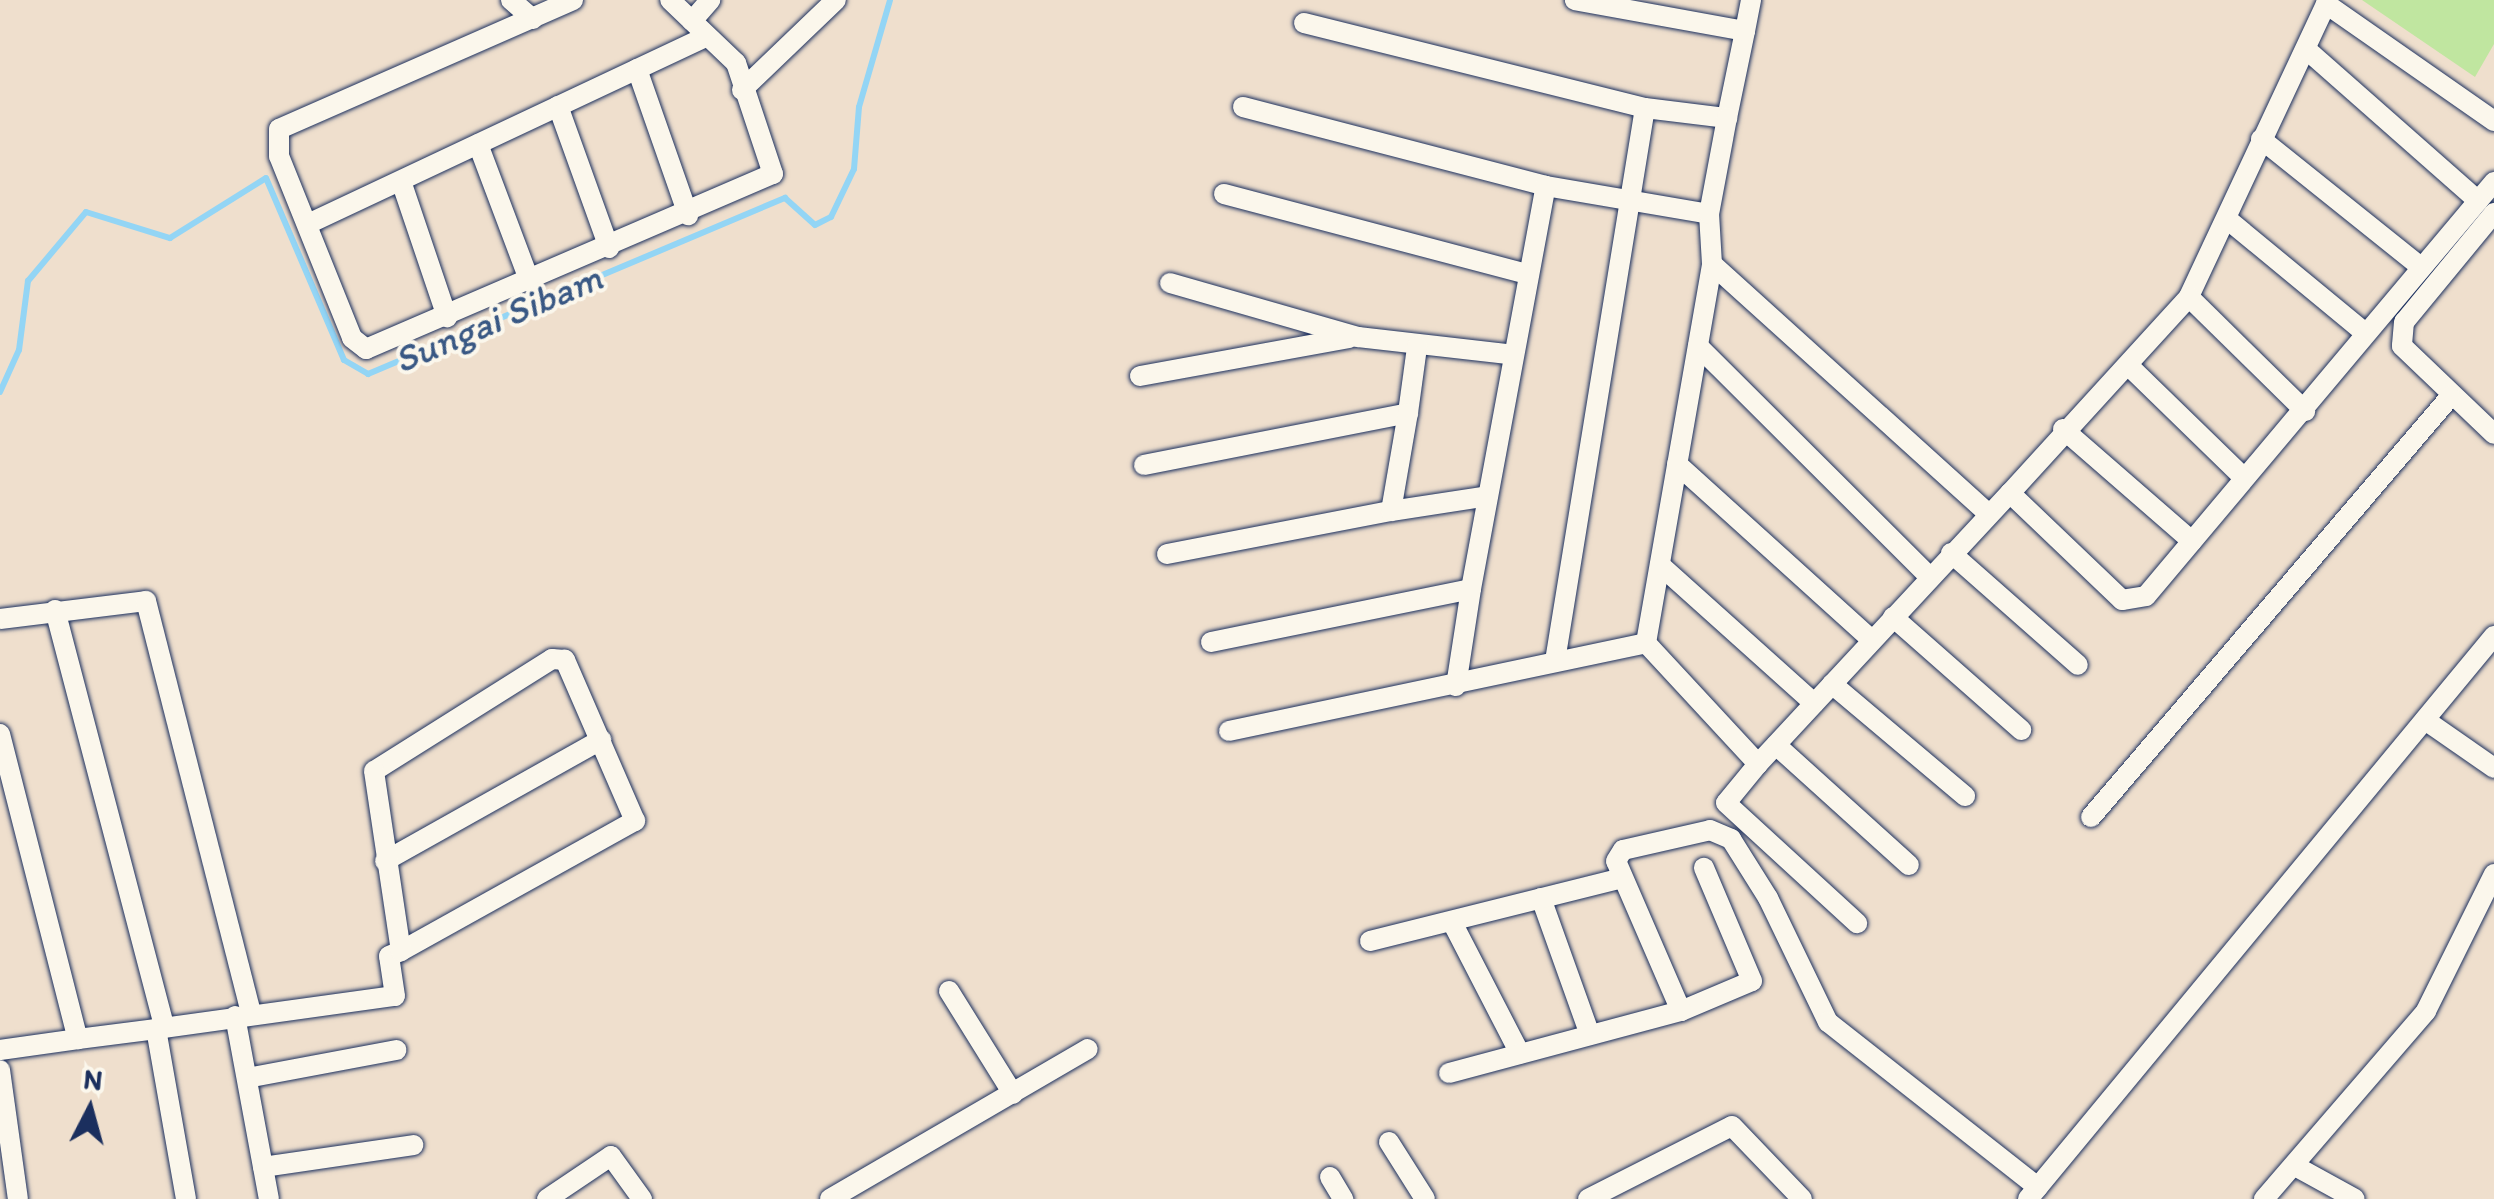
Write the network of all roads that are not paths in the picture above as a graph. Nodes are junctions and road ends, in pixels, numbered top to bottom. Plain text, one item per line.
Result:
1 (511, 0) edge
2 (573, 0) edge
3 (670, 0) edge
4 (710, 0) edge
5 (836, 0) edge
6 (1577, 0) edge
7 (1752, 0) edge
8 (2327, 2) edge
9 (1667, 8) edge
10 (533, 19) junction
11 (1304, 24) dead end
12 (699, 28) junction
13 (1745, 31) junction
14 (2307, 50) junction
15 (637, 69) junction
16 (742, 90) junction
17 (558, 106) junction
18 (1243, 107) dead end
19 (1645, 108) junction
20 (1727, 118) junction
21 (2494, 121) edge
22 (2261, 139) junction
23 (478, 144) junction
24 (401, 181) junction
25 (2494, 182) edge
26 (1546, 186) junction
27 (1224, 194) dead end
28 (1631, 199) junction
29 (2486, 207) edge
30 (1709, 214) junction
31 (688, 215) junction
32 (2227, 218) junction
33 (310, 224) junction
34 (609, 248) junction
35 (1712, 264) junction
36 (2417, 264) junction
37 (1522, 273) junction
38 (530, 282) junction
39 (1170, 284) dead end
40 (2189, 297) junction
41 (2388, 304) junction
42 (447, 317) junction
43 (2404, 322) junction
44 (2363, 331) junction
45 (1358, 337) junction
46 (1698, 346) junction
47 (1417, 347) junction
48 (1508, 354) junction
49 (2132, 369) junction
50 (1140, 376) dead end
51 (2450, 397) junction
52 (2305, 411) junction
53 (1408, 414) junction
54 (2063, 430) junction
55 (2494, 434) edge
56 (1677, 464) junction
57 (1144, 465) dead end
58 (2244, 478) junction
59 (2010, 493) junction
60 (1488, 496) junction
61 (1391, 511) junction
62 (1990, 514) junction
63 (2192, 541) junction
64 (1167, 554) dead end
65 (1951, 554) junction
66 (1660, 564) junction
67 (1930, 577) junction
68 (1471, 589) junction
69 (54, 610) junction
70 (1893, 617) junction
71 (0, 619) edge
72 (2494, 636) edge
73 (1872, 640) junction
74 (1210, 642) dead end
75 (1646, 642) junction
76 (1555, 662) junction
77 (2078, 666) dead end
78 (1832, 684) junction
79 (1456, 686) junction
80 (1814, 703) junction
81 (2425, 720) junction
82 (2020, 730) dead end
83 (1229, 731) dead end
84 (0, 734) edge
85 (602, 740) junction
86 (1776, 745) junction
87 (1758, 764) junction
88 (2494, 768) edge
89 (1965, 796) dead end
90 (2091, 818) dead end
91 (385, 861) junction
92 (1909, 866) dead end
93 (1704, 868) dead end
94 (2494, 874) edge
95 (1618, 879) junction
96 (1541, 898) junction
97 (1452, 922) junction
98 (1857, 923) dead end
99 (1370, 941) dead end
100 (401, 951) junction
101 (949, 992) dead end
102 (1682, 1011) junction
103 (243, 1014) junction
104 (160, 1028) junction
105 (1590, 1035) junction
106 (78, 1039) junction
107 (1088, 1049) dead end
108 (0, 1050) edge
109 (396, 1050) dead end
110 (1520, 1054) junction
111 (0, 1070) edge
112 (1449, 1073) dead end
113 (248, 1078) junction
114 (1013, 1094) junction
115 (1389, 1142) dead end
116 (413, 1146) dead end
117 (2294, 1166) junction
118 (263, 1167) junction
119 (1330, 1177) dead end
120 (2033, 1193) edge
121 (18, 1199) edge
122 (186, 1199) edge
123 (269, 1199) edge
124 (546, 1199) edge
125 (642, 1199) edge
126 (830, 1199) edge
127 (1343, 1199) edge
128 (1426, 1199) edge
129 (1588, 1199) edge
130 (1802, 1199) edge
131 (2264, 1199) edge
132 (2354, 1199) edge

1 - 10 street
2 - 10 street
3 - 12 street
4 - 12 street
5 - 16 street
6 - 9 street
7 - 13 street
8 - 14 street
8 - 21 street
9 - 13 street
10 - 33 street
11 - 19 street
12 - 15 street
12 - 16 street
13 - 20 street
14 - 22 street
14 - 29 street
15 - 17 street
15 - 31 street
16 - 31 street
17 - 23 street
17 - 34 street
18 - 26 street
19 - 20 street
19 - 28 street
20 - 30 street
22 - 32 street
22 - 36 street
23 - 24 street
23 - 38 street
24 - 33 street
24 - 42 street
25 - 29 street
26 - 28 street
26 - 37 street
27 - 37 street
28 - 30 street
28 - 76 street
29 - 36 street
29 - 43 street
30 - 35 street
31 - 34 street
32 - 40 street
32 - 44 street
33 - 42 street
34 - 38 street
35 - 46 street
35 - 62 street
36 - 41 street
37 - 48 street
38 - 42 street
39 - 45 street
40 - 49 street
40 - 52 street
41 - 43 street
41 - 44 street
43 - 51 street
44 - 52 street
45 - 47 street
45 - 50 street
46 - 56 street
46 - 67 street
47 - 48 street
47 - 53 street
48 - 60 street
49 - 54 street
49 - 58 street
51 - 55 street
51 - 90 street
52 - 58 street
53 - 57 street
53 - 61 street
54 - 59 street
54 - 63 street
56 - 66 street
56 - 73 street
58 - 63 street
59 - 62 street
59 - 63 street
60 - 61 street
60 - 68 street
61 - 64 street
62 - 65 street
65 - 67 street
65 - 77 street
66 - 75 street
66 - 80 street
67 - 70 street
68 - 74 street
68 - 79 street
69 - 71 street
69 - 103 street
69 - 104 street
70 - 73 street
70 - 82 street
72 - 81 street
73 - 78 street
75 - 76 street
75 - 87 street
76 - 79 street
78 - 80 street
78 - 89 street
79 - 83 street
80 - 86 street
81 - 88 street
81 - 120 street
84 - 106 street
85 - 91 street
85 - 91 street
85 - 100 street
86 - 87 street
86 - 92 street
87 - 98 street
91 - 100 street
93 - 102 street
94 - 117 street
95 - 96 street
95 - 102 street
95 - 120 street
96 - 97 street
96 - 105 street
97 - 99 street
97 - 110 street
100 - 103 street
101 - 114 street
102 - 105 street
103 - 104 street
103 - 113 street
104 - 106 street
104 - 122 street
105 - 110 street
106 - 108 street
107 - 114 street
109 - 113 street
110 - 112 street
111 - 121 street
113 - 118 street
114 - 126 street
115 - 128 street
116 - 118 street
117 - 131 street
117 - 132 street
118 - 123 street
119 - 127 street
124 - 125 street
129 - 130 street

